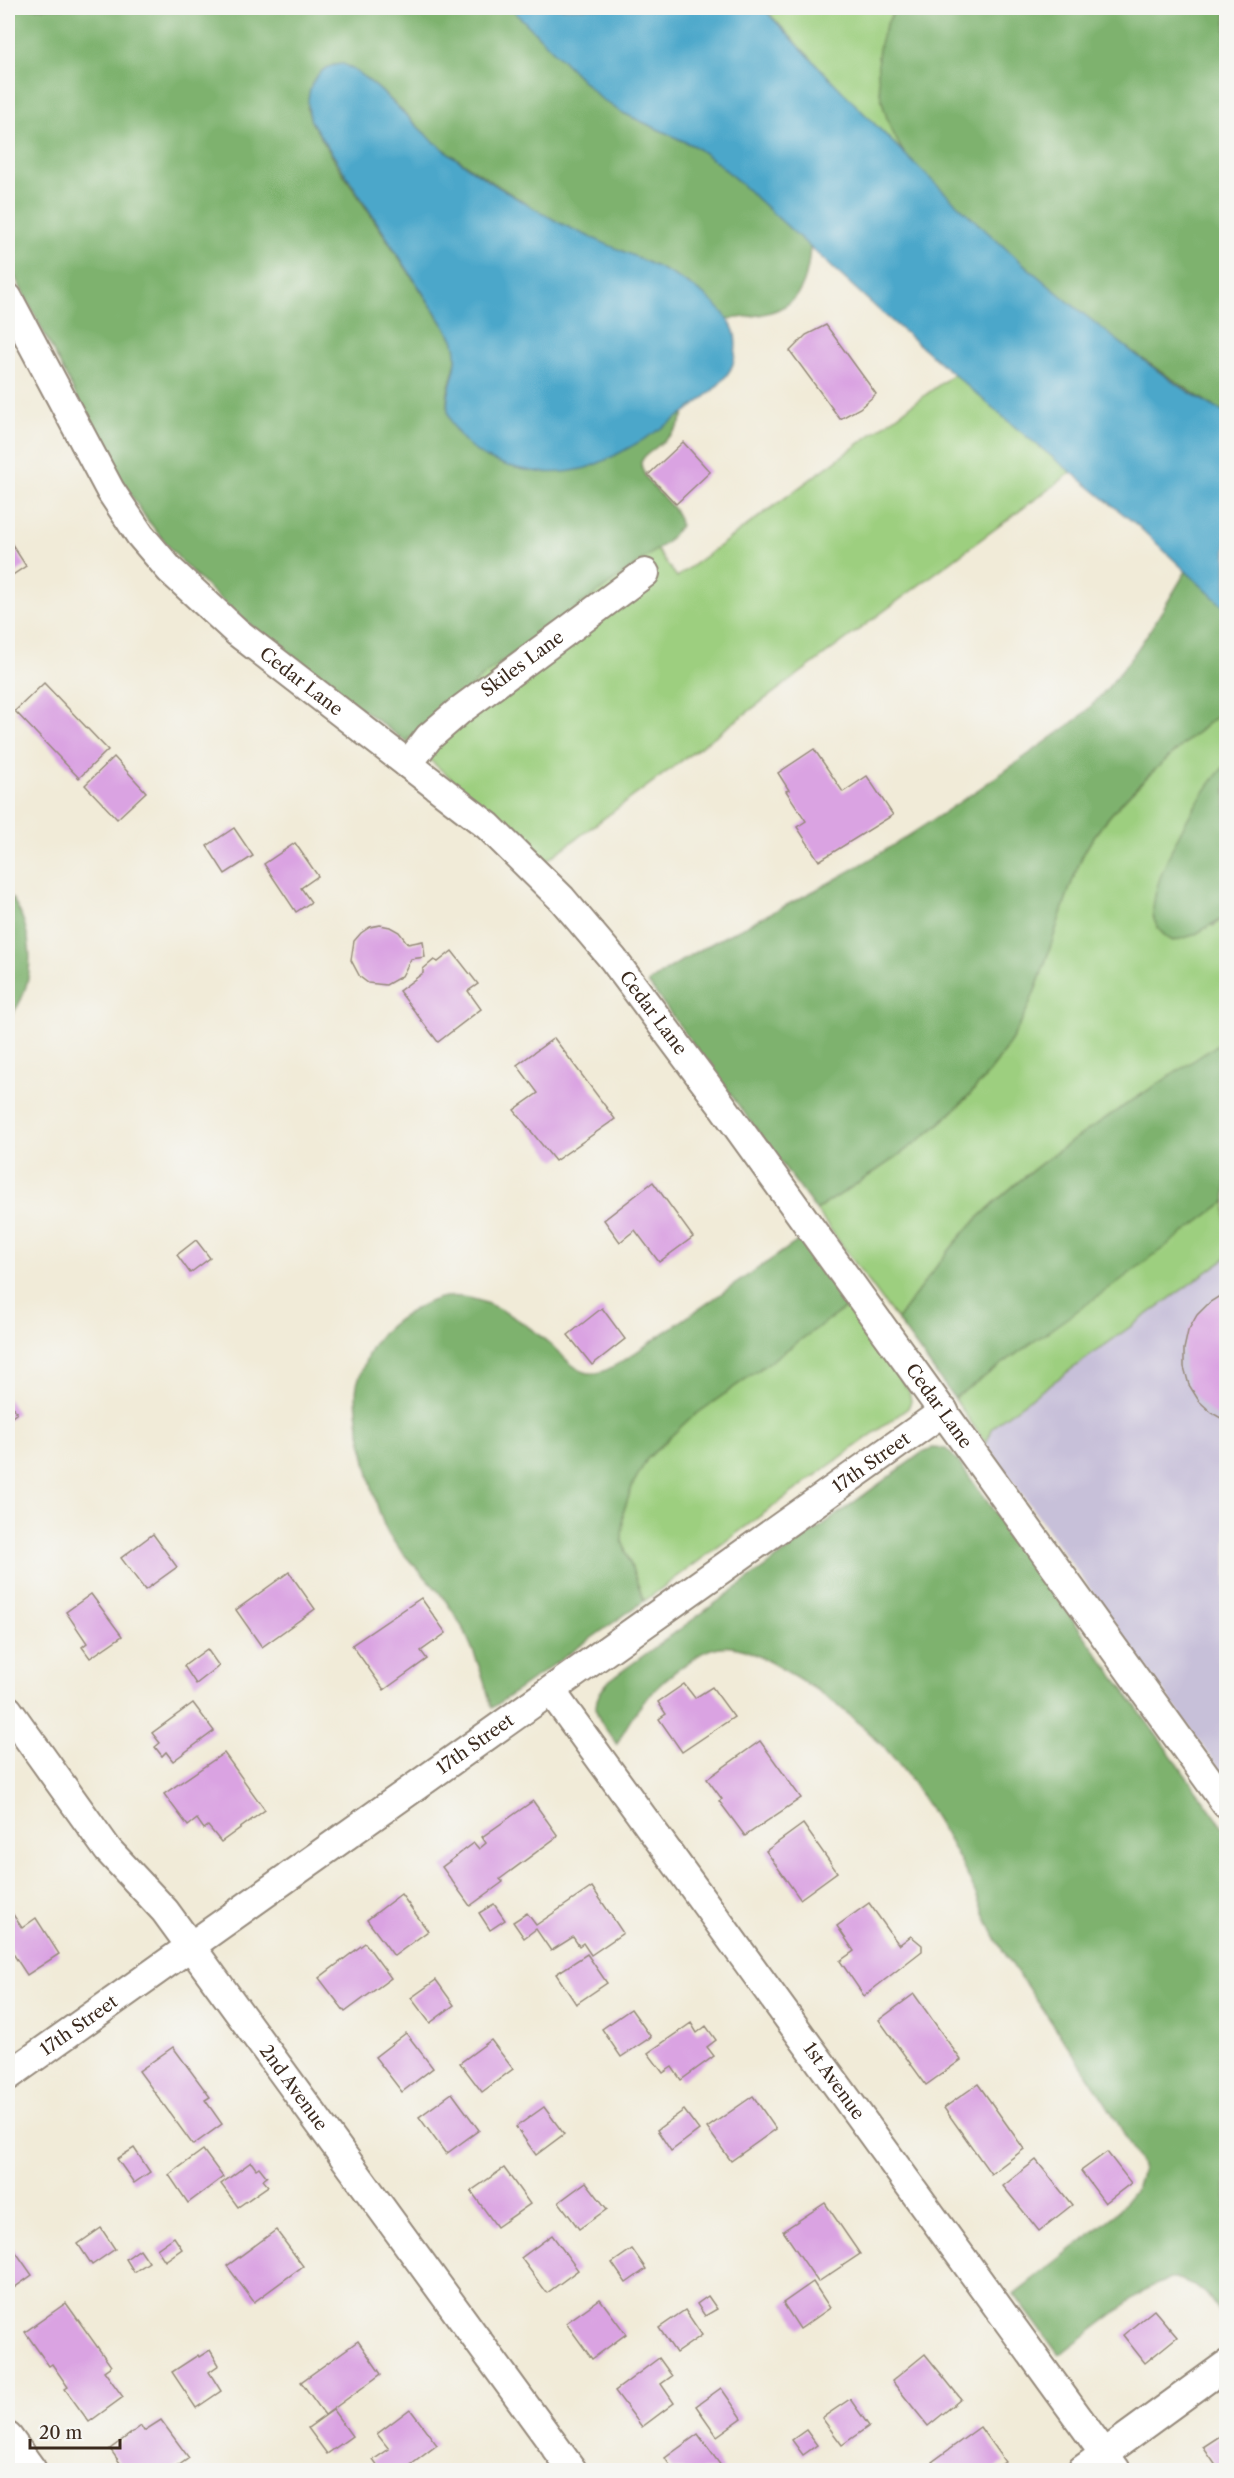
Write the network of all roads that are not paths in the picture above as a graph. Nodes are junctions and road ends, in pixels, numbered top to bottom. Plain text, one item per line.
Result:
1 (8, 298) edge
2 (645, 573) dead end
3 (408, 764) junction
4 (944, 1411) junction
5 (551, 1691) junction
6 (8, 1710) edge
7 (1227, 1804) edge
8 (190, 1946) junction
9 (8, 2076) edge
10 (1227, 2365) edge
11 (8, 2437) edge
12 (1101, 2465) edge
13 (32, 2470) edge
14 (572, 2470) edge

1 - 3 street, Cedar Lane
2 - 3 street, Skiles Lane
3 - 4 street, Cedar Lane
4 - 5 street, 17th Street
4 - 7 street, Cedar Lane
5 - 8 street, 17th Street
5 - 12 street, 1st Avenue
6 - 8 street, 2nd Avenue
8 - 9 street, 17th Street
8 - 14 street, 2nd Avenue
10 - 12 street
11 - 13 street

